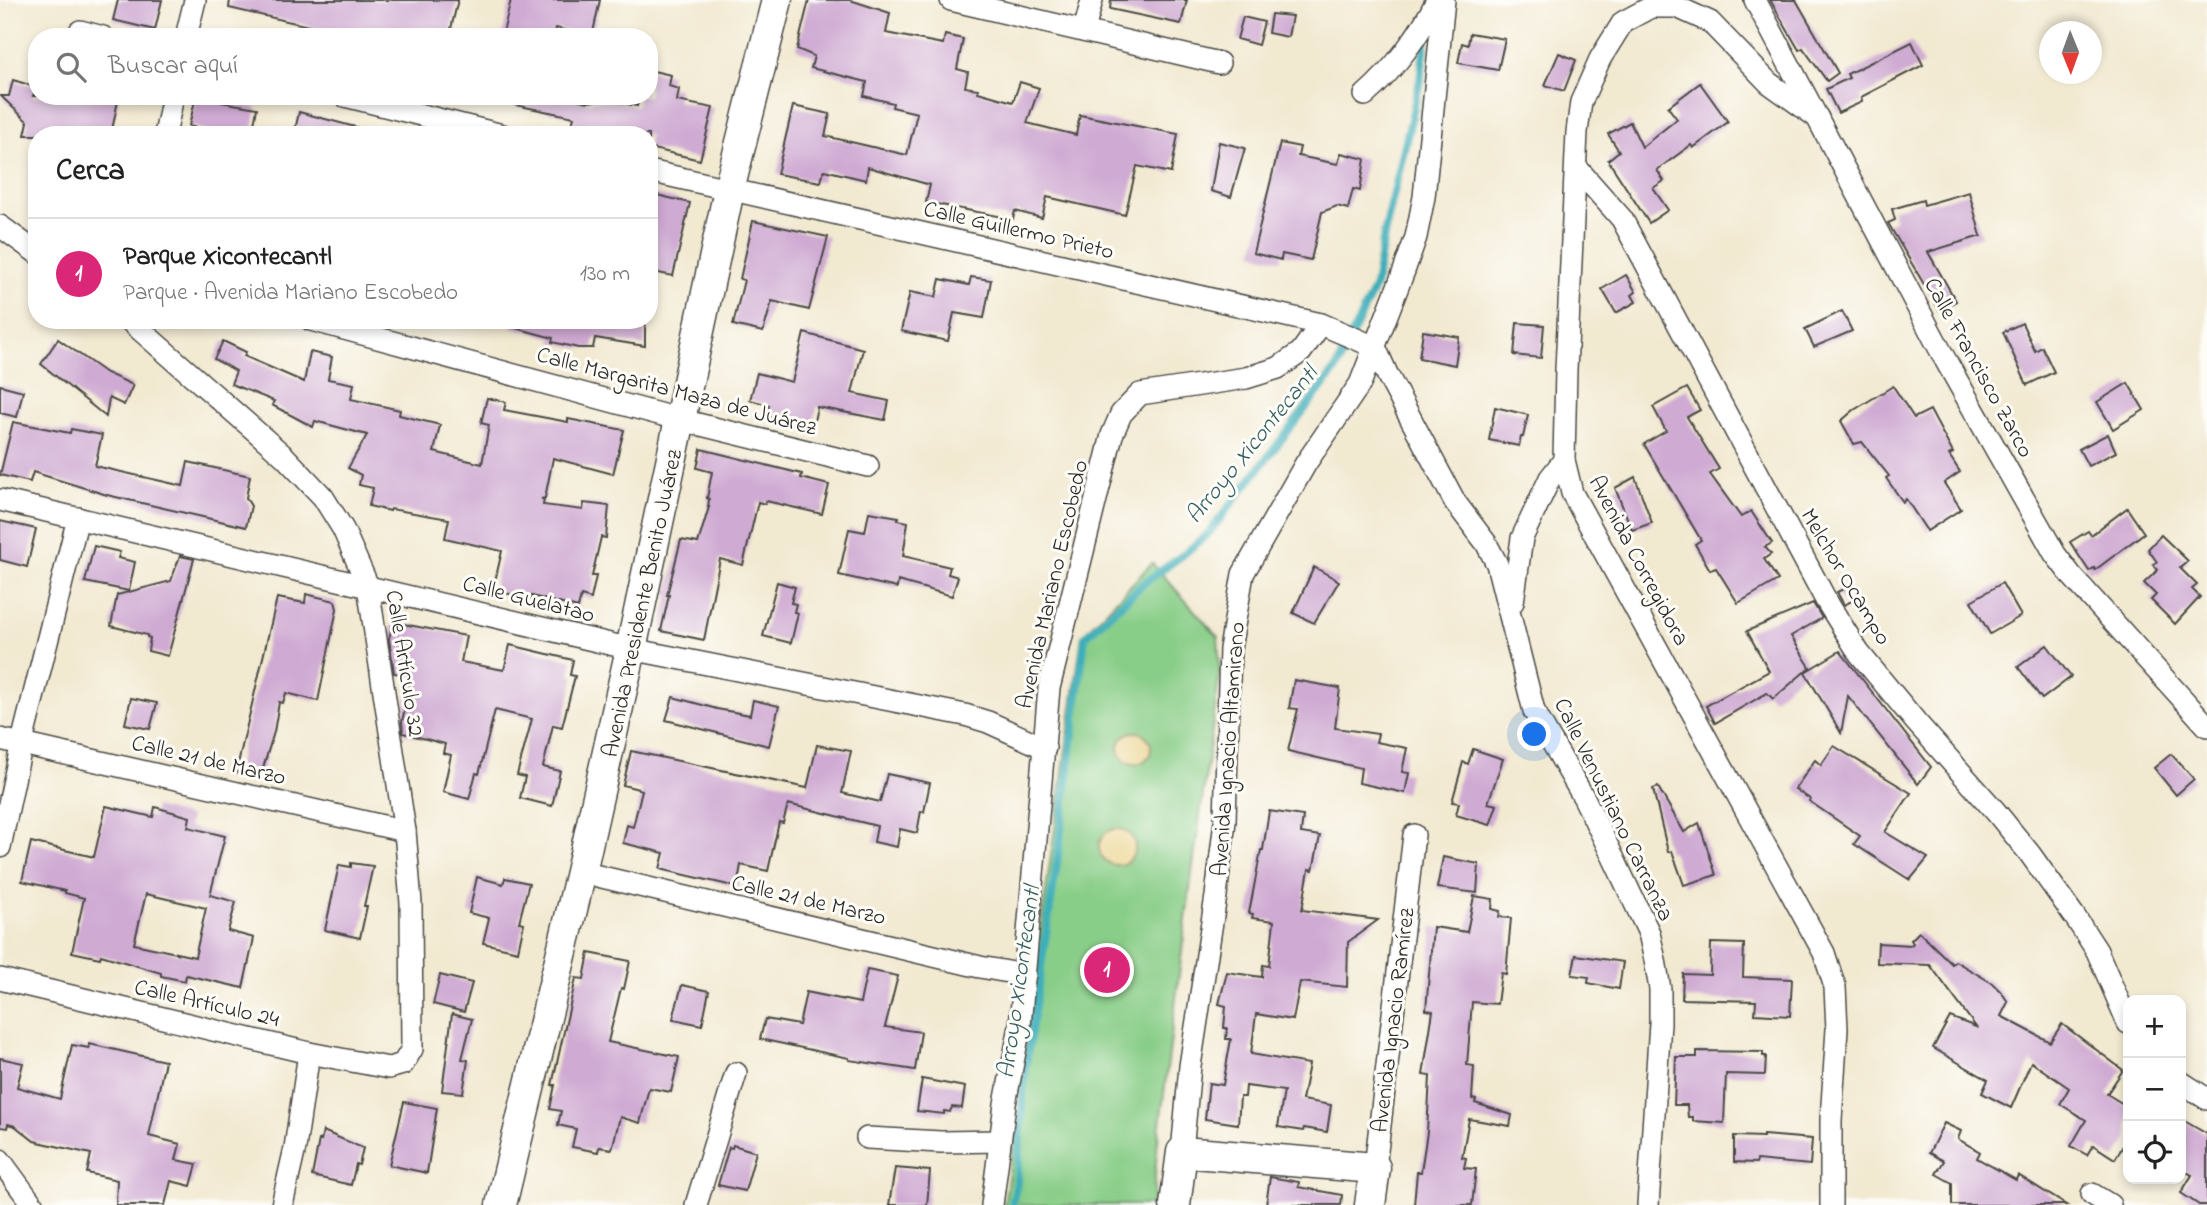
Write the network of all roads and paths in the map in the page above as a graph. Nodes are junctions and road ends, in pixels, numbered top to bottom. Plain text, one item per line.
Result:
1 (195, 0) edge
2 (777, 0) edge
3 (951, 0) edge
4 (1092, 0) edge
5 (1437, 0) edge
6 (1444, 0) edge
7 (1755, 0) edge
8 (188, 28) edge
9 (1084, 31) junction
10 (1219, 63) dead end
11 (1365, 95) dead end
12 (171, 105) edge
13 (381, 105) edge
14 (1818, 118) junction
15 (167, 126) edge
16 (466, 126) edge
17 (1576, 167) junction
18 (658, 173) edge
19 (729, 190) junction
20 (0, 226) edge
21 (28, 246) edge
22 (1321, 324) junction
23 (140, 329) edge
24 (343, 329) edge
25 (1375, 347) junction
26 (681, 420) junction
27 (1564, 460) junction
28 (867, 466) dead end
29 (0, 499) edge
30 (78, 518) junction
31 (368, 586) junction
32 (1508, 609) junction
33 (631, 649) junction
34 (2207, 726) edge
35 (0, 738) edge
36 (22, 742) junction
37 (1045, 748) junction
38 (405, 831) junction
39 (1414, 835) dead end
40 (0, 847) edge
41 (581, 872) junction
42 (1025, 975) junction
43 (0, 979) edge
44 (2123, 1012) edge
45 (309, 1053) junction
46 (403, 1064) joint
47 (736, 1073) dead end
48 (2186, 1085) edge
49 (2207, 1099) edge
50 (867, 1138) dead end
51 (1000, 1141) junction
52 (1182, 1152) junction
53 (0, 1160) edge
54 (1375, 1168) junction
55 (33, 1205) edge
56 (282, 1205) edge
57 (501, 1205) edge
58 (696, 1205) edge
59 (992, 1205) edge
60 (1175, 1205) edge
61 (1370, 1205) edge
62 (1648, 1205) edge
63 (1831, 1205) edge

1 - 8 street
2 - 19 street, Avenida Presidente Benito Juárez
3 - 9 street
4 - 9 street
5 - 11 street
6 - 25 street, Avenida Ignacio Altamirano
7 - 14 street, Calle Francisco Zarco
9 - 10 street
12 - 15 street
13 - 16 street
14 - 17 street, Avenida Corregidora
14 - 34 street, Calle Francisco Zarco
17 - 27 street, Avenida Corregidora
17 - 44 street, Melchor Ocampo
18 - 19 street, Calle Guillermo Prieto
19 - 22 street, Calle Guillermo Prieto
19 - 26 street, Avenida Presidente Benito Juárez
20 - 21 street
22 - 25 street, Calle Guillermo Prieto
22 - 37 street, Avenida Mariano Escobedo
23 - 31 street, Calle Artículo 32
24 - 26 street, Calle Margarita Maza de Juárez
25 - 32 street, Calle Venustiano Carranza
25 - 52 street, Avenida Ignacio Altamirano
26 - 28 street, Calle Margarita Maza de Juárez
26 - 33 street, Avenida Presidente Benito Juárez
27 - 32 street
27 - 63 street, Avenida Corregidora
29 - 30 street, Calle Guelatao
30 - 31 street, Calle Guelatao
30 - 36 street
31 - 33 street, Calle Guelatao
31 - 38 street, Calle Artículo 32
32 - 62 street, Calle Venustiano Carranza
33 - 37 street, Calle Guelatao
33 - 41 street, Avenida Presidente Benito Juárez
35 - 36 street, Calle 21 de Marzo
36 - 38 street, Calle 21 de Marzo
36 - 40 street
37 - 42 street, Avenida Mariano Escobedo
38 - 46 street, Calle Artículo 32
39 - 54 street, Avenida Ignacio Ramírez
41 - 42 street, Calle 21 de Marzo
41 - 57 street, Avenida Presidente Benito Juárez
42 - 51 street, Avenida Mariano Escobedo
43 - 45 street, Calle Artículo 24
45 - 46 street, Calle Artículo 24
45 - 56 street
47 - 58 street
48 - 49 street
50 - 51 street
51 - 59 street, Avenida Mariano Escobedo
52 - 54 street
52 - 60 street, Avenida Ignacio Altamirano
53 - 55 street
54 - 61 street, Avenida Ignacio Ramírez

